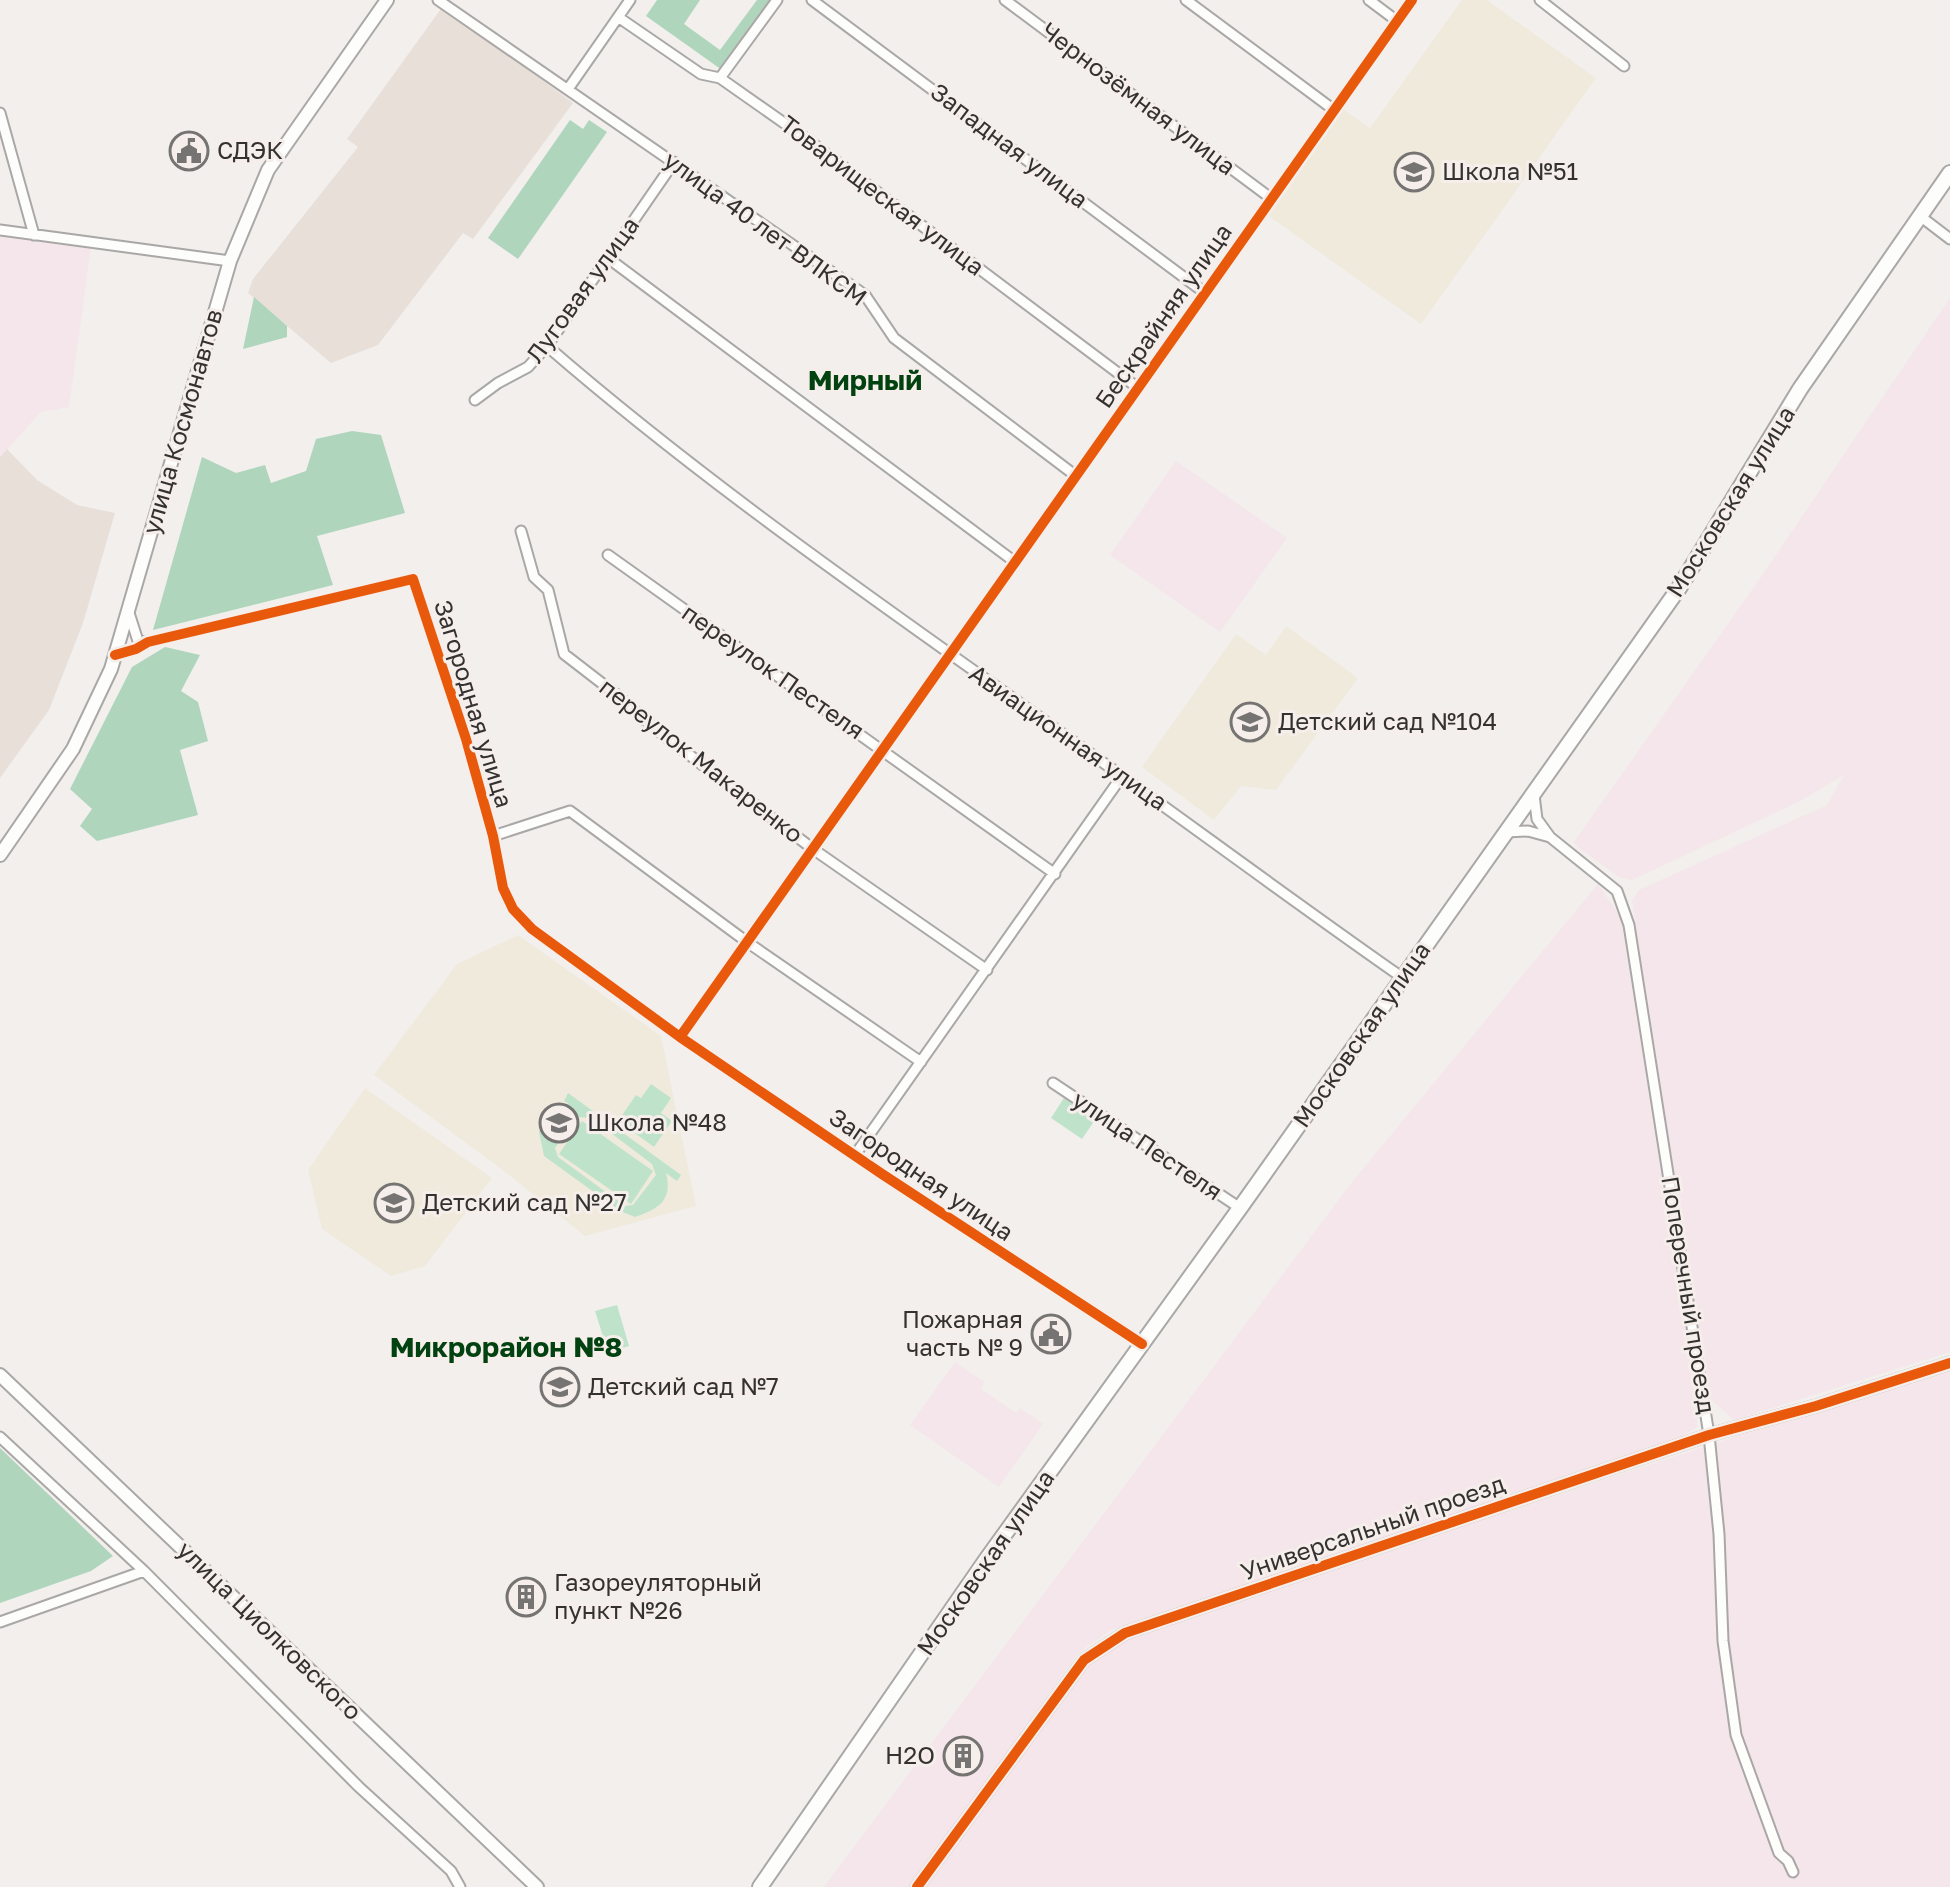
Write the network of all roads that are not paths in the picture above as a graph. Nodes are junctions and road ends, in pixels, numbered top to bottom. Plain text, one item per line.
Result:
1 (387, 0) edge
2 (438, 0) edge
3 (630, 0) edge
4 (777, 0) edge
5 (812, 0) edge
6 (1005, 0) edge
7 (1186, 0) edge
8 (1369, 0) edge
9 (1412, 0) edge
10 (1540, 0) edge
11 (618, 17) junction
12 (1397, 21) junction
13 (1624, 66) dead end
14 (720, 78) junction
15 (568, 89) junction
16 (1334, 110) junction
17 (0, 113) edge
18 (674, 162) junction
19 (1950, 173) edge
20 (1272, 199) junction
21 (1920, 216) junction
22 (0, 230) edge
23 (34, 235) junction
24 (1950, 239) edge
25 (608, 258) junction
26 (230, 261) junction
27 (1205, 293) junction
28 (547, 346) junction
29 (1138, 388) junction
30 (475, 400) dead end
31 (1076, 476) junction
32 (521, 531) dead end
33 (608, 555) dead end
34 (1015, 562) junction
35 (129, 613) junction
36 (148, 642) junction
37 (115, 655) junction
38 (950, 655) junction
39 (882, 750) junction
40 (1122, 776) junction
41 (1534, 792) junction
42 (1506, 832) junction
43 (493, 836) junction
44 (1550, 837) junction
45 (813, 849) junction
46 (0, 855) edge
47 (1055, 874) junction
48 (747, 942) junction
49 (987, 970) junction
50 (1403, 978) junction
51 (680, 1037) junction
52 (921, 1062) junction
53 (1053, 1083) dead end
54 (855, 1155) junction
55 (1240, 1208) junction
56 (1142, 1344) junction
57 (1950, 1363) edge
58 (0, 1375) edge
59 (1709, 1435) junction
60 (0, 1437) edge
61 (144, 1571) junction
62 (0, 1622) edge
63 (1793, 1872) dead end
64 (460, 1887) edge
65 (537, 1887) edge
66 (760, 1887) edge
67 (917, 1887) edge

1 - 26 main road, улица Космонавтов
2 - 15 street, улица 40 лет ВЛКСМ
3 - 11 street
4 - 14 street
5 - 27 street, Западная улица
6 - 20 street, Чернозёмная улица
7 - 16 street
8 - 12 street
9 - 12 street, Бескрайняя улица
10 - 13 street
11 - 14 street, Товарищеская улица
11 - 15 street
12 - 16 street, Бескрайняя улица
14 - 29 street, Товарищеская улица
15 - 18 street, улица 40 лет ВЛКСМ
16 - 20 street, Бескрайняя улица
17 - 23 street
18 - 25 street, Луговая улица
18 - 31 street, улица 40 лет ВЛКСМ
19 - 21 main road, Московская улица
20 - 27 street, Бескрайняя улица
21 - 24 street
21 - 41 main road, Московская улица
22 - 23 street
23 - 26 street
25 - 28 street, Луговая улица
25 - 34 street
26 - 35 main road, улица Космонавтов
27 - 29 street, Бескрайняя улица
28 - 30 street, Луговая улица
28 - 38 street, Авиационная улица
29 - 31 street, Бескрайняя улица
31 - 34 street, Бескрайняя улица
32 - 45 street, переулок Макаренко
33 - 39 street, переулок Пестеля
34 - 38 street, Бескрайняя улица
35 - 36 street
35 - 37 main road, улица Космонавтов
36 - 37 street, Загородная улица
36 - 43 street, Загородная улица
37 - 46 main road, улица Космонавтов
38 - 39 street, Бескрайняя улица
38 - 40 street, Авиационная улица
39 - 45 street, Бескрайняя улица
39 - 47 street, переулок Пестеля
40 - 47 street
40 - 50 street, Авиационная улица
41 - 42 main road, Московская улица
41 - 44 street, Поперечный проезд
42 - 44 street
42 - 50 main road, Московская улица
43 - 48 street
43 - 51 street, Загородная улица
44 - 59 street, Поперечный проезд
45 - 48 street, Бескрайняя улица
45 - 49 street, переулок Макаренко
47 - 49 street
48 - 51 street, Бескрайняя улица
48 - 52 street
49 - 52 street
50 - 55 main road, Московская улица
51 - 54 street, Загородная улица
52 - 54 street
53 - 55 street, улица Пестеля
54 - 56 street, Загородная улица
55 - 56 main road, Московская улица
56 - 66 main road, Московская улица
57 - 59 street, Универсальный проезд
58 - 65 main road, улица Циолковского
59 - 63 street, Поперечный проезд
59 - 67 street, Универсальный проезд
60 - 61 street
61 - 62 street
61 - 64 street

